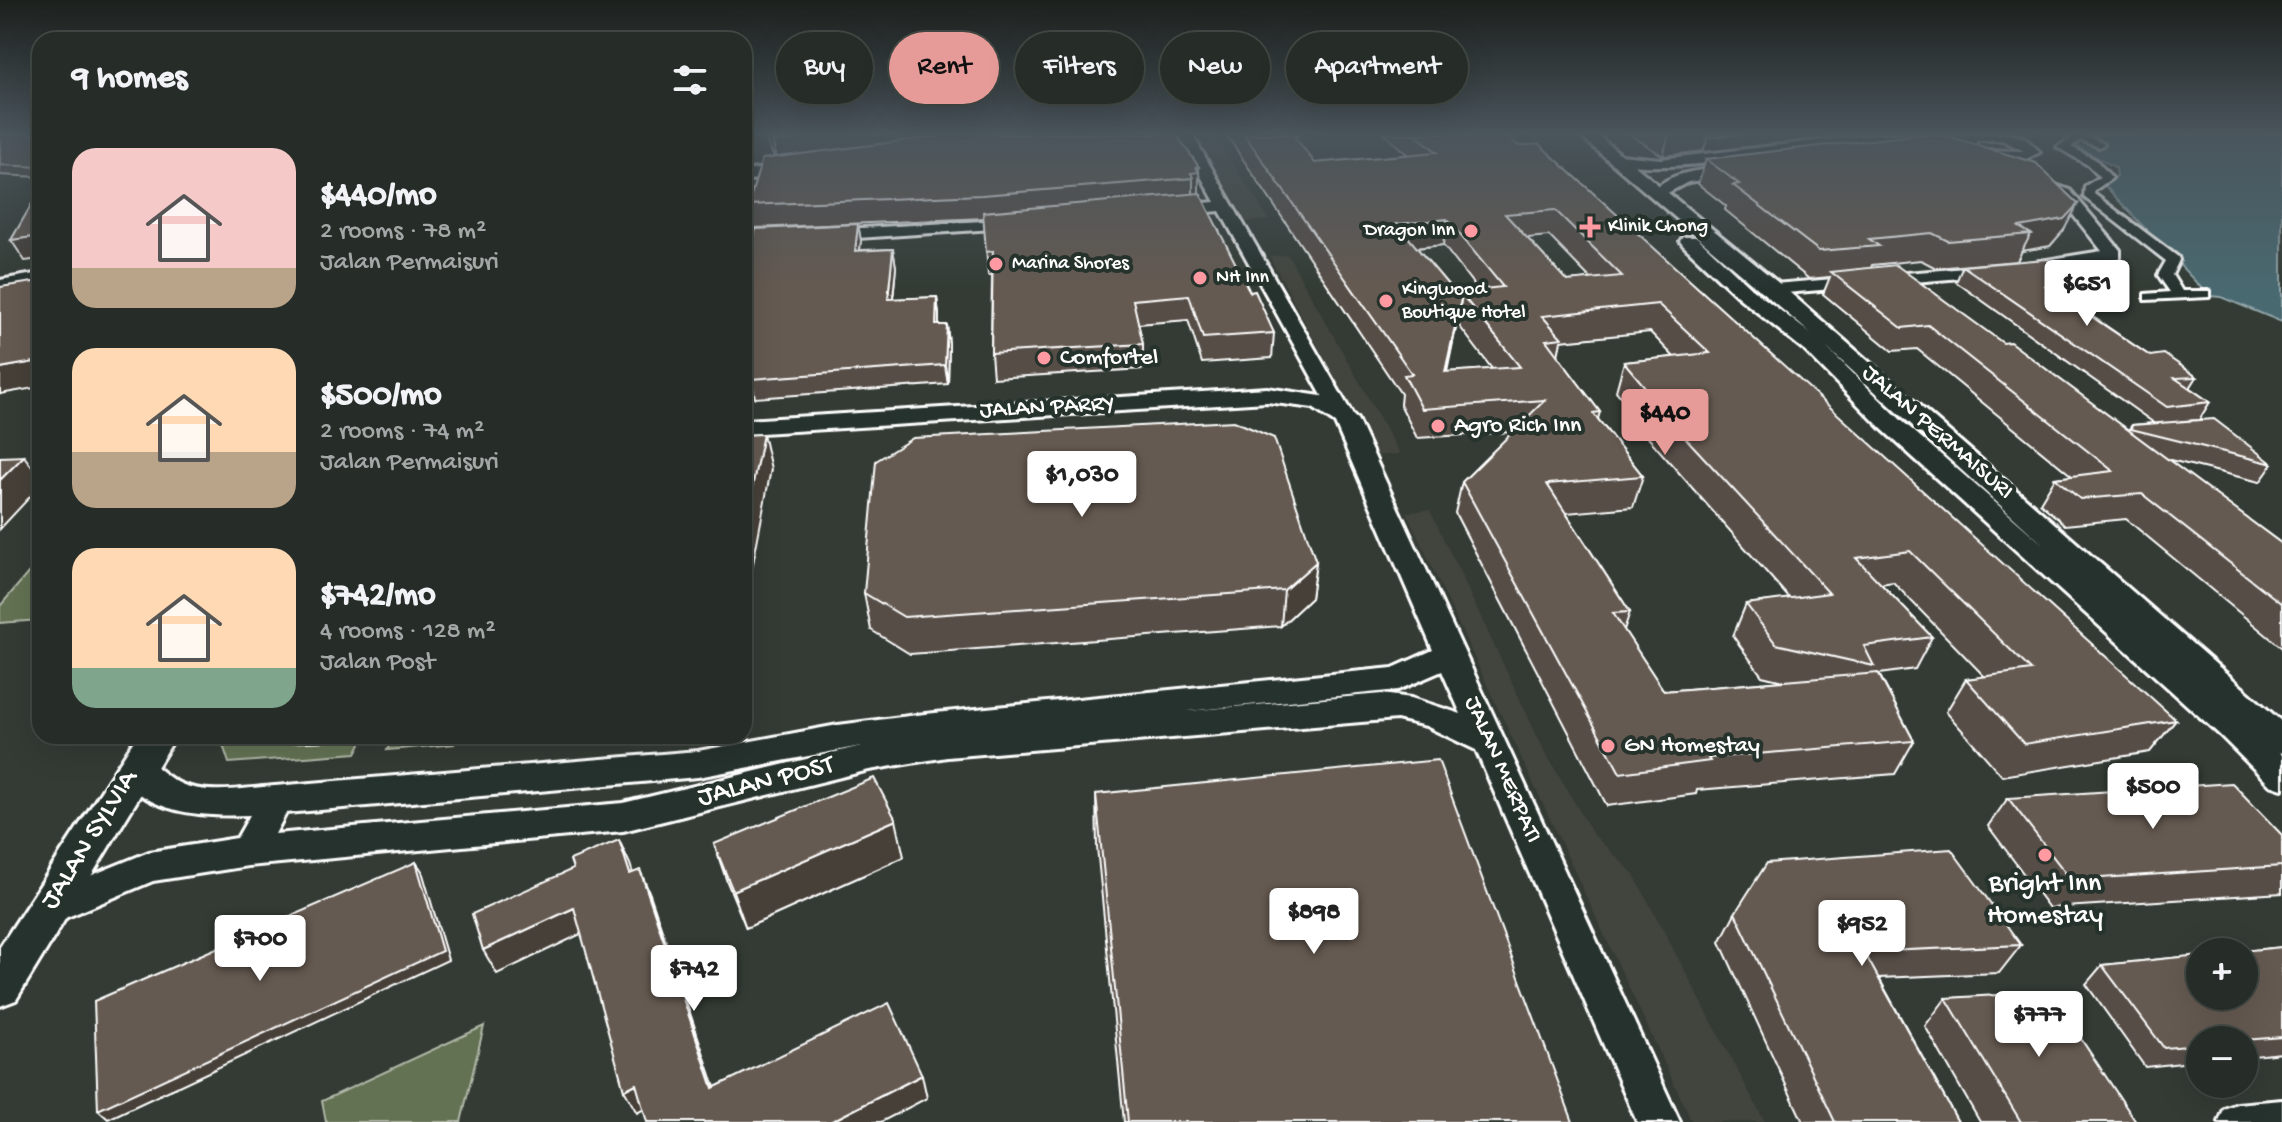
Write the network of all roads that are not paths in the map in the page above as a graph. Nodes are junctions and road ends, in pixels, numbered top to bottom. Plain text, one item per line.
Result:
1 (1216, 186) edge
2 (1632, 186) edge
3 (1653, 186) edge
4 (1666, 186) edge
5 (2056, 186) edge
6 (2092, 186) edge
7 (2089, 188) joint
8 (1660, 192) junction
9 (1227, 206) junction
10 (1166, 211) edge
11 (1029, 223) edge
12 (752, 239) edge
13 (32, 280) edge
14 (0, 286) edge
15 (1774, 289) junction
16 (32, 290) edge
17 (2204, 294) dead end
18 (0, 295) edge
19 (2179, 296) junction
20 (2150, 297) dead end
21 (1809, 345) junction
22 (1345, 419) junction
23 (752, 427) edge
24 (1895, 427) junction
25 (2176, 645) junction
26 (1452, 653) junction
27 (2247, 708) junction
28 (2282, 741) edge
29 (1489, 742) junction
30 (146, 752) edge
31 (2282, 757) edge
32 (2282, 776) edge
33 (275, 800) junction
34 (248, 851) junction
35 (46, 910) junction
36 (0, 986) edge
37 (2282, 1118) edge
38 (1659, 1122) edge
39 (2237, 1122) edge

1 - 9 street
2 - 21 street
3 - 8 street, JALAN PERMAISURI
4 - 8 street
5 - 15 street
6 - 7 street
7 - 19 street
8 - 15 street, JALAN PERMAISURI
9 - 10 street
9 - 22 street
11 - 12 street
13 - 14 street
15 - 21 street
15 - 25 street, JALAN PERMAISURI
16 - 18 street
17 - 19 street
19 - 20 street
21 - 24 street, JALAN PERMAISURI
22 - 23 street, JALAN PARRY
22 - 26 street, JALAN MERPATI
24 - 25 street
24 - 32 street, JALAN PERMAISURI
25 - 27 street, JALAN PERMAISURI
26 - 29 street, JALAN MERPATI
26 - 33 street, JALAN POST
27 - 28 street, JALAN PERMAISURI
27 - 31 street
29 - 34 street, JALAN POST
29 - 38 street, JALAN MERPATI
30 - 33 street, JALAN POST
30 - 35 main road, JALAN SYLVIA
33 - 34 street
34 - 35 street, JALAN POST
35 - 36 main road, JALAN SYLVIA
37 - 39 street

